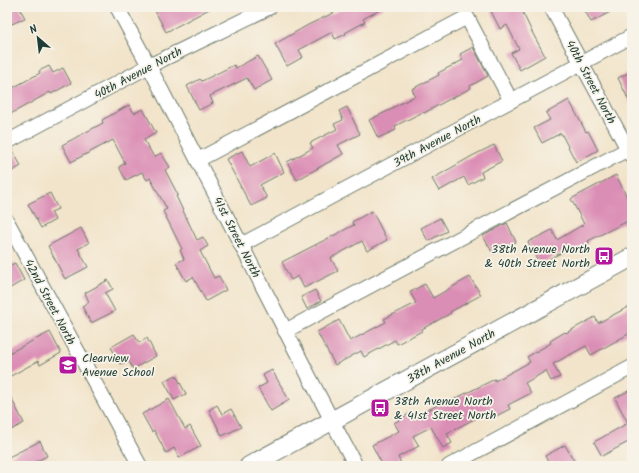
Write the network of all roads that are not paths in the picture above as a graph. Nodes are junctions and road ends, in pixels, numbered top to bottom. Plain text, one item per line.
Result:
1 (117, 7) edge
2 (270, 7) edge
3 (551, 7) edge
4 (632, 36) edge
5 (581, 63) junction
6 (149, 66) junction
7 (511, 101) junction
8 (7, 142) edge
9 (631, 152) edge
10 (198, 160) junction
11 (7, 221) edge
12 (241, 245) junction
13 (632, 256) edge
14 (285, 331) junction
15 (632, 367) edge
16 (332, 421) junction
17 (140, 466) edge
18 (249, 466) edge
19 (356, 466) edge
20 (449, 466) edge

1 - 6 street, 41st Street North
2 - 6 street, 40th Avenue North
3 - 5 street, 40th Street North
4 - 5 street, 39th Avenue North
5 - 7 street, 39th Avenue North
5 - 9 street, 40th Street North
6 - 8 street, 40th Avenue North
6 - 10 street, 41st Street North
7 - 10 street
7 - 12 street, 39th Avenue North
9 - 14 street
10 - 12 street, 41st Street North
11 - 17 street, 42nd Street North
12 - 14 street, 41st Street North
13 - 16 main road, 38th Avenue North
14 - 16 street, 41st Street North
15 - 20 street
16 - 18 main road, 38th Avenue North
16 - 19 street, 41st Street North

